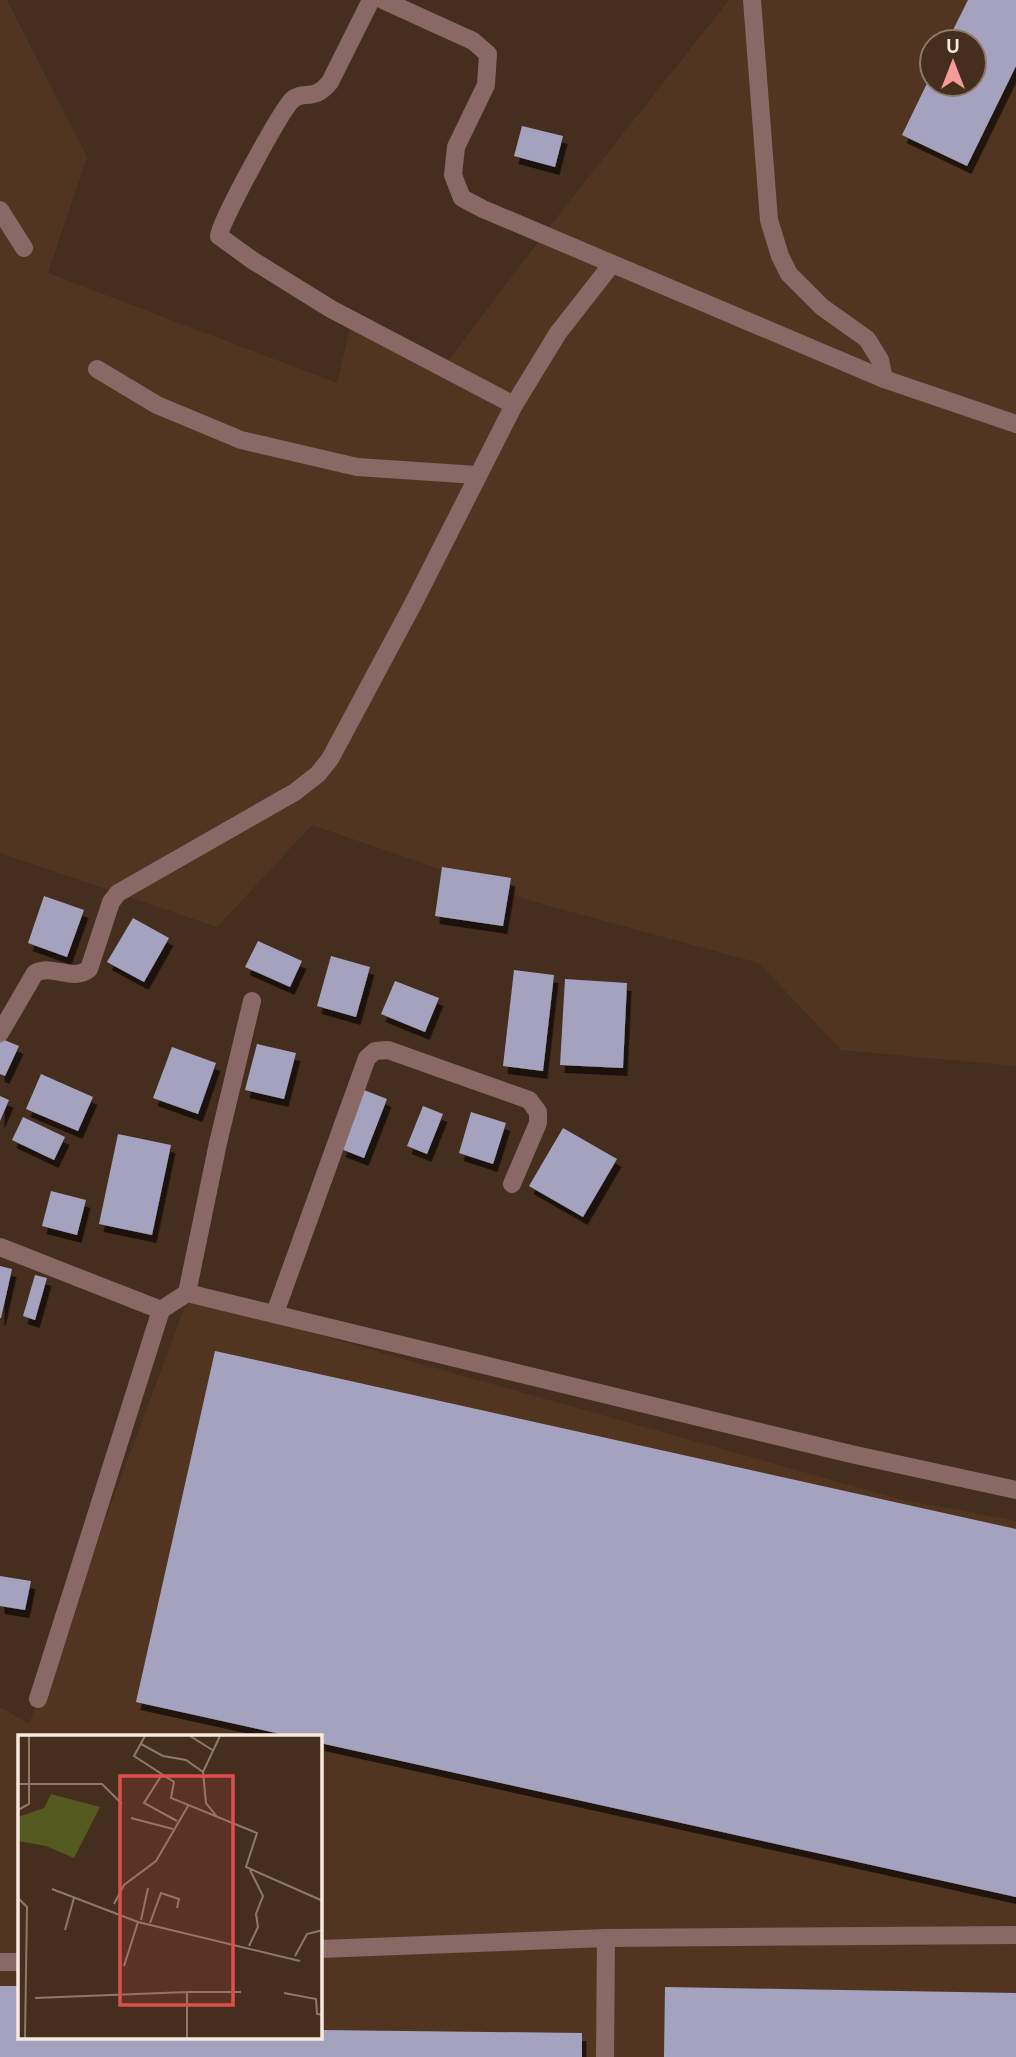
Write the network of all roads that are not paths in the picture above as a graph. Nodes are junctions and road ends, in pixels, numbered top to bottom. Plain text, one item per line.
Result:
1 (371, 0) edge
2 (383, 0) edge
3 (752, 0) edge
4 (0, 210) edge
5 (24, 248) dead end
6 (612, 264) junction
7 (97, 369) dead end
8 (884, 379) junction
9 (514, 405) junction
10 (1016, 424) edge
11 (477, 475) junction
12 (251, 1000) dead end
13 (0, 1034) edge
14 (512, 1184) dead end
15 (0, 1247) edge
16 (187, 1293) junction
17 (161, 1310) junction
18 (275, 1313) junction
19 (1016, 1490) edge
20 (38, 1699) dead end
21 (1016, 1935) edge
22 (606, 1938) junction
23 (322, 1949) edge
24 (0, 1962) edge
25 (18, 1962) edge
26 (604, 2057) edge

1 - 9 street
2 - 6 street
3 - 8 street
4 - 5 street
6 - 8 street
6 - 9 street
7 - 11 street
8 - 10 street
9 - 11 street
11 - 13 street
12 - 16 street
14 - 18 street
15 - 17 street
16 - 17 street
16 - 18 street
17 - 20 street
18 - 19 street
21 - 22 street
22 - 23 street
22 - 26 street
24 - 25 street

